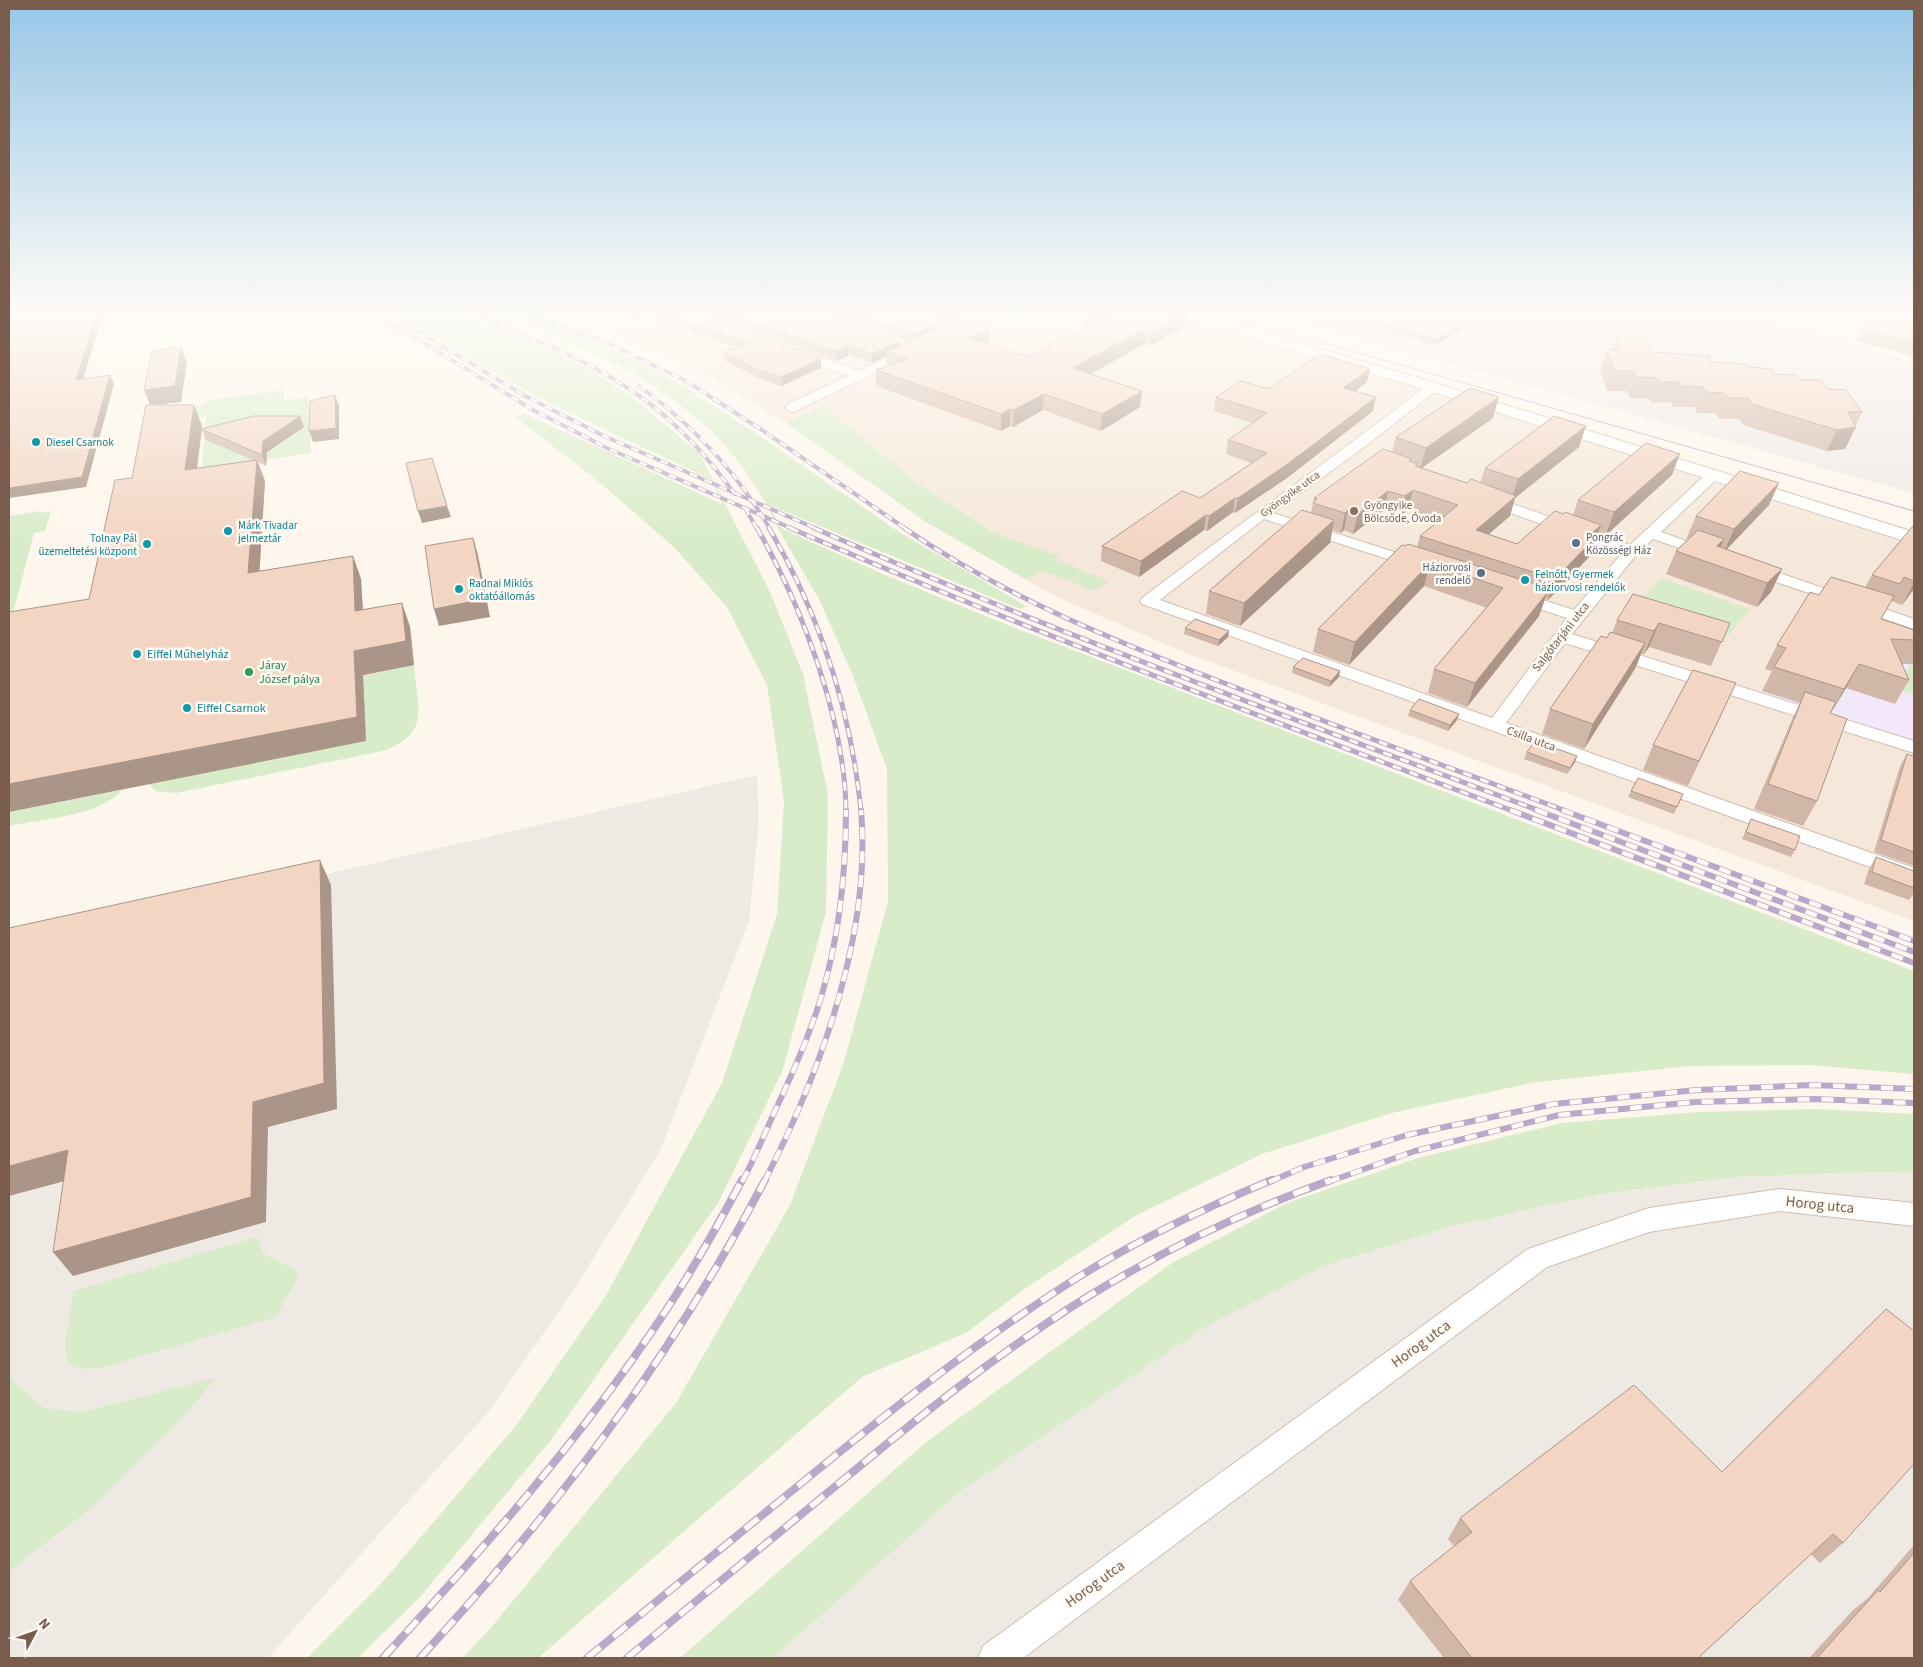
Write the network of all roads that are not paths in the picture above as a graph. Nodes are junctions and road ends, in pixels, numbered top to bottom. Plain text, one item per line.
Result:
1 (826, 391) edge
2 (1428, 391) edge
3 (1445, 391) edge
4 (792, 408) dead end
5 (1350, 451) junction
6 (1368, 458) edge
7 (1713, 475) junction
8 (1479, 497) edge
9 (1262, 514) junction
10 (1650, 533) junction
11 (1914, 538) edge
12 (1632, 551) junction
13 (1720, 557) edge
14 (1738, 564) edge
15 (1428, 568) edge
16 (1504, 592) edge
17 (1148, 601) joint
18 (1577, 616) junction
19 (1914, 624) edge
20 (1561, 636) junction
21 (1494, 726) junction
22 (1914, 747) edge
23 (1914, 876) edge
24 (1914, 1215) edge
25 (995, 1658) edge

1 - 4 street
2 - 5 street, Gyöngyike utca
3 - 7 street
5 - 6 street
5 - 9 street, Gyöngyike utca
7 - 10 street, Salgótarjáni utca
7 - 11 street
8 - 12 street
9 - 15 street
9 - 17 street, Gyöngyike utca
10 - 12 street, Salgótarjáni utca
10 - 13 street
12 - 18 street, Salgótarjáni utca
14 - 19 street
16 - 18 street
17 - 21 street, Csilla utca
18 - 20 street, Salgótarjáni utca
20 - 21 street, Salgótarjáni utca
20 - 22 street
21 - 23 street, Csilla utca
24 - 25 street, Horog utca

